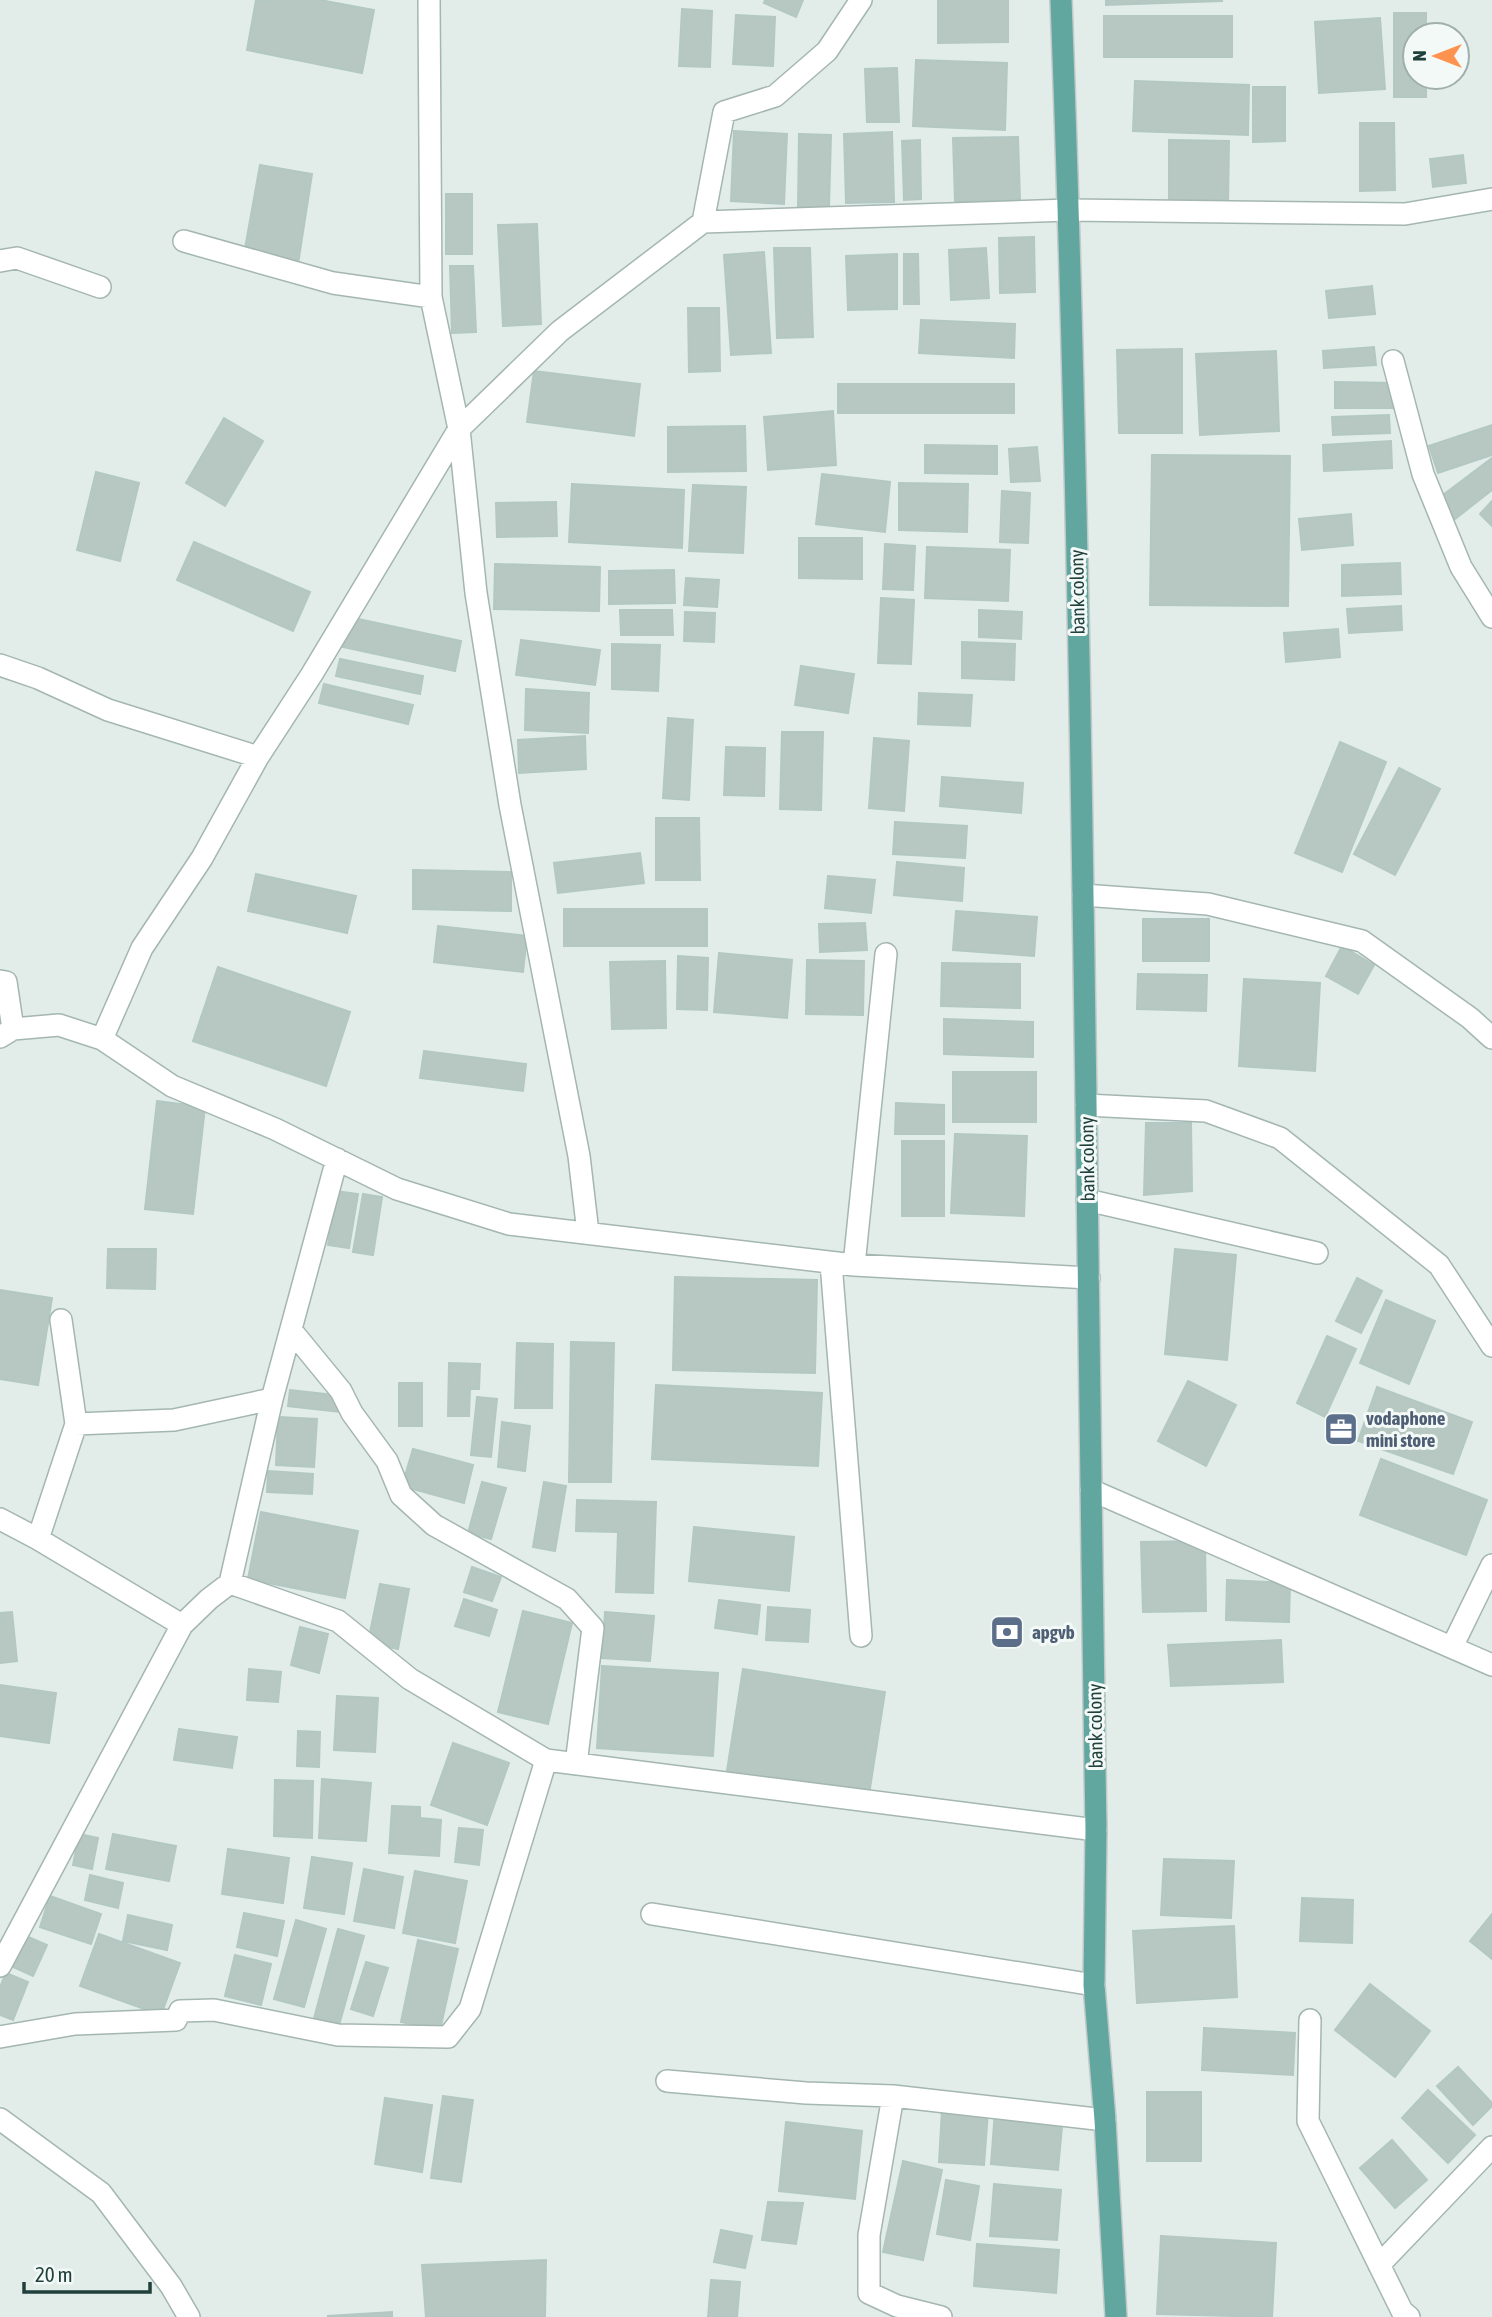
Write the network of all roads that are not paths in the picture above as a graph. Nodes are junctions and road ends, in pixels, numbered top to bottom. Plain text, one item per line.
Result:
1 (429, 0) edge
2 (861, 0) edge
3 (1061, 0) edge
4 (1492, 199) edge
5 (1069, 210) junction
6 (703, 222) junction
7 (184, 241) dead end
8 (0, 261) edge
9 (100, 287) dead end
10 (431, 297) junction
11 (1393, 361) dead end
12 (459, 429) junction
13 (1492, 617) edge
14 (0, 665) edge
15 (258, 757) junction
16 (1083, 895) junction
17 (886, 954) dead end
18 (0, 981) edge
19 (7, 1033) edge
20 (1492, 1038) edge
21 (102, 1039) junction
22 (1086, 1105) junction
23 (337, 1159) junction
24 (1087, 1200) junction
25 (588, 1233) junction
26 (1317, 1253) dead end
27 (831, 1263) junction
28 (854, 1265) junction
29 (1089, 1278) junction
30 (61, 1320) dead end
31 (291, 1330) junction
32 (1492, 1346) edge
33 (272, 1399) junction
34 (76, 1424) junction
35 (1091, 1490) junction
36 (0, 1519) edge
37 (38, 1539) junction
38 (1492, 1565) edge
39 (230, 1583) junction
40 (182, 1625) junction
41 (861, 1636) dead end
42 (1451, 1647) junction
43 (1492, 1665) edge
44 (546, 1760) junction
45 (576, 1764) junction
46 (1096, 1830) junction
47 (652, 1914) dead end
48 (0, 1966) edge
49 (1094, 1985) junction
50 (1310, 2020) dead end
51 (0, 2038) edge
52 (667, 2081) dead end
53 (893, 2096) junction
54 (0, 2119) edge
55 (1105, 2120) junction
56 (1492, 2147) edge
57 (1379, 2265) junction
58 (896, 2311) edge
59 (190, 2317) edge
60 (941, 2317) edge
61 (1116, 2317) edge
62 (1409, 2317) edge

1 - 10 street
2 - 6 street
3 - 5 main road, bank colony
4 - 5 street
5 - 6 street
5 - 16 main road, bank colony
6 - 12 street
7 - 10 street
8 - 9 street
10 - 12 street
11 - 13 street
12 - 15 street
12 - 25 street
14 - 15 street
15 - 21 street
16 - 20 street
16 - 22 main road, bank colony
17 - 28 street
18 - 19 street
19 - 21 street
21 - 23 street
22 - 24 main road, bank colony
22 - 32 street
23 - 25 street
23 - 31 street
24 - 26 street
24 - 29 main road, bank colony
25 - 27 street
27 - 28 street
27 - 41 street
28 - 29 street
29 - 35 main road, bank colony
30 - 34 street
31 - 33 street
31 - 45 street
33 - 34 street
33 - 39 street
34 - 37 street
35 - 42 street
35 - 46 main road, bank colony
36 - 37 street
37 - 40 street
38 - 42 street
39 - 40 street
39 - 44 street
40 - 48 street
42 - 43 street
44 - 45 street
44 - 51 street
45 - 46 street
46 - 49 main road, bank colony
47 - 49 street
49 - 55 main road, bank colony
50 - 57 street
52 - 53 street
53 - 55 street
53 - 58 street
54 - 59 street
55 - 61 main road, bank colony
56 - 57 street
57 - 62 street
58 - 60 street

